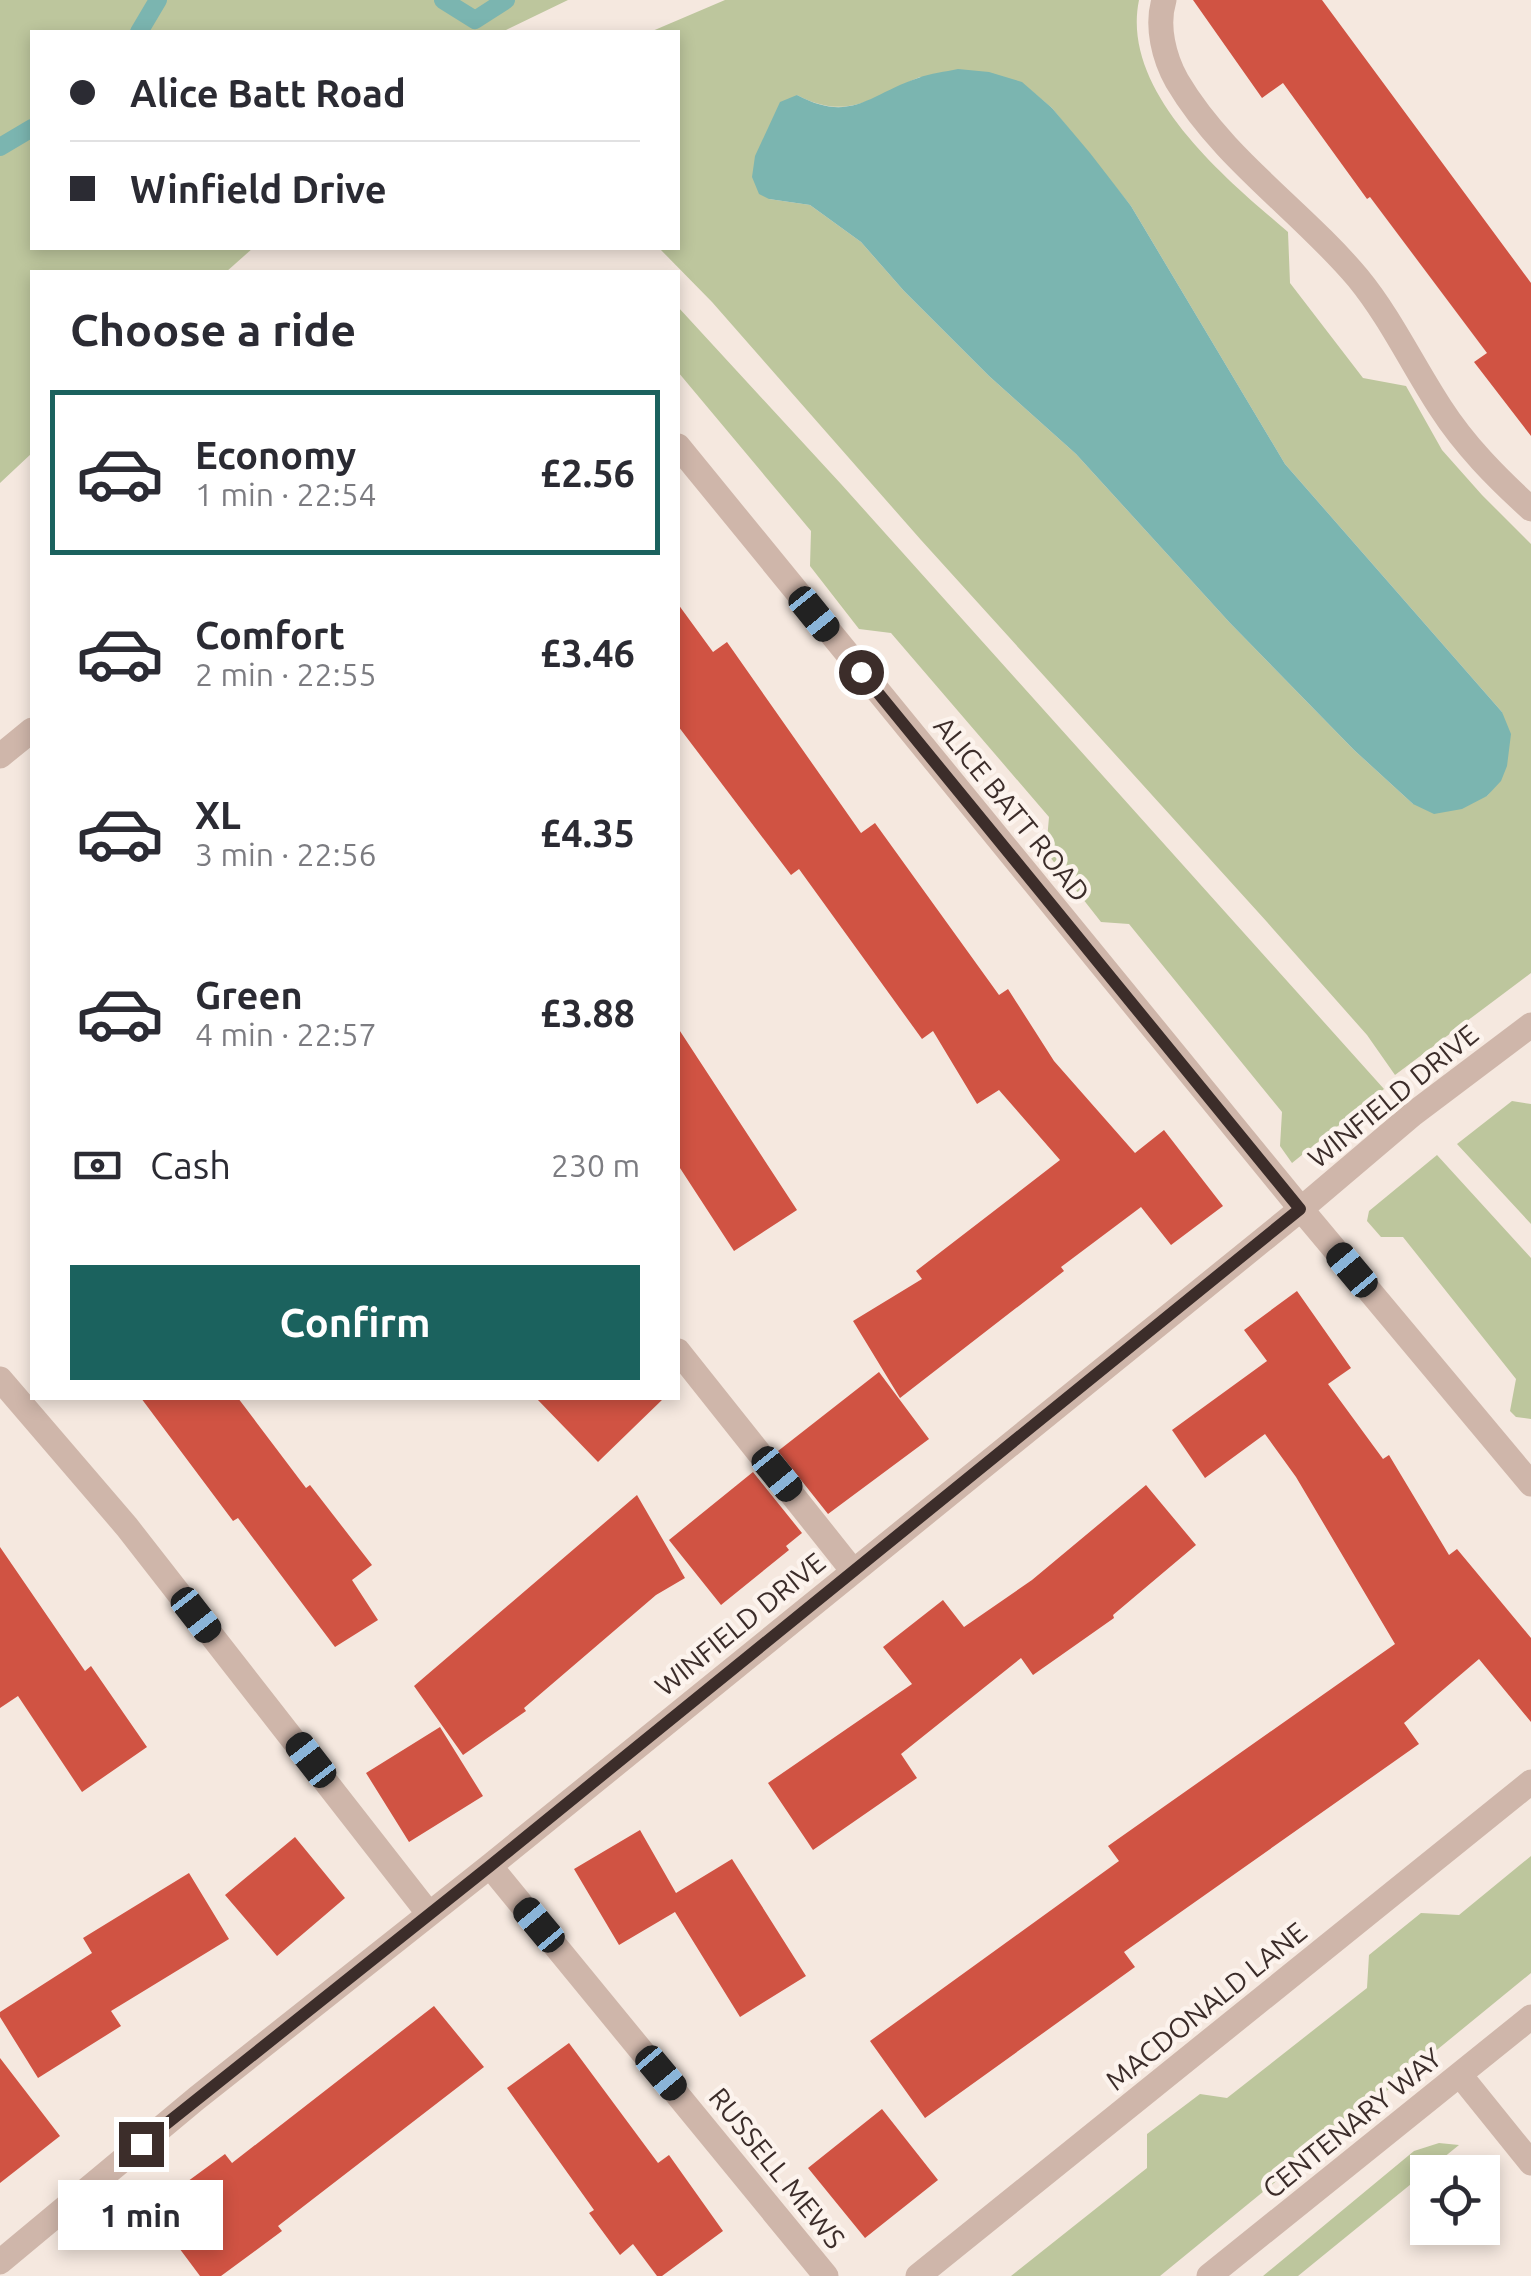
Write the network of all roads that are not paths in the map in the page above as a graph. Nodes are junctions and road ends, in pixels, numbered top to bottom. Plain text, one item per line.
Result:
1 (1164, 0) edge
2 (680, 448) edge
3 (1531, 509) edge
4 (30, 732) edge
5 (0, 756) edge
6 (1531, 1025) edge
7 (1300, 1209) junction
8 (680, 1354) edge
9 (0, 1379) edge
10 (1531, 1484) edge
11 (853, 1571) junction
12 (1531, 1782) edge
13 (490, 1866) junction
14 (429, 1914) junction
15 (1531, 2017) edge
16 (1460, 2075) junction
17 (1531, 2163) edge
18 (0, 2262) edge
19 (7, 2276) edge
20 (826, 2276) edge
21 (918, 2276) edge
22 (1209, 2276) edge

1 - 3 street
2 - 7 street, ALICE BATT ROAD
4 - 5 street
6 - 7 street, WINFIELD DRIVE
7 - 10 street
7 - 11 street, WINFIELD DRIVE
8 - 11 street
9 - 14 street
11 - 13 street, WINFIELD DRIVE
12 - 21 street, MACDONALD LANE
13 - 14 street, WINFIELD DRIVE
13 - 20 street, RUSSELL MEWS
14 - 18 street, WINFIELD DRIVE
15 - 16 street, CENTENARY WAY
16 - 17 street
16 - 22 street, CENTENARY WAY
18 - 19 street, WINFIELD DRIVE

